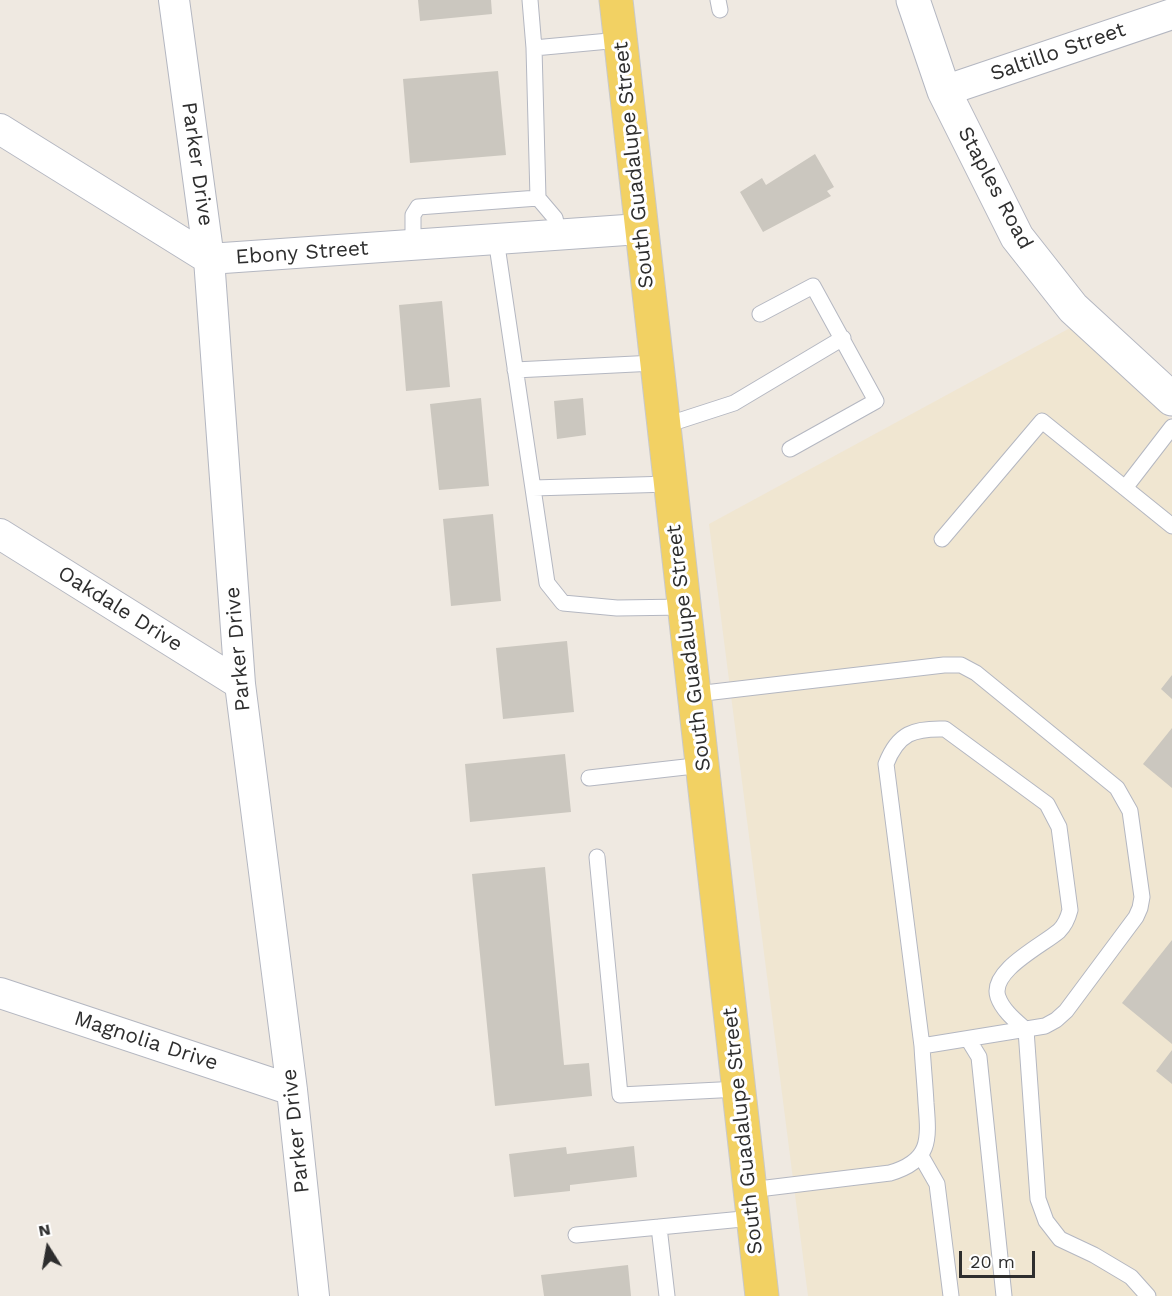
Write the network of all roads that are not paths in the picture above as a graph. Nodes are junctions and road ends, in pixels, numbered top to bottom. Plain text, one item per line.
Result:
1 (174, 0) edge
2 (530, 0) edge
3 (616, 0) edge
4 (913, 0) edge
5 (1172, 14) edge
6 (620, 40) junction
7 (534, 48) junction
8 (944, 91) junction
9 (0, 129) edge
10 (538, 198) junction
11 (640, 229) junction
12 (559, 235) junction
13 (496, 239) junction
14 (413, 245) junction
15 (210, 259) junction
16 (760, 314) dead end
17 (843, 338) junction
18 (656, 363) junction
19 (515, 370) junction
20 (1172, 399) edge
21 (663, 426) junction
22 (1172, 427) edge
23 (790, 449) dead end
24 (670, 484) junction
25 (533, 488) junction
26 (1125, 488) junction
27 (1172, 526) edge
28 (0, 534) edge
29 (942, 539) dead end
30 (685, 607) junction
31 (240, 684) junction
32 (696, 694) junction
33 (703, 765) junction
34 (589, 778) dead end
35 (597, 856) dead end
36 (0, 993) edge
37 (1026, 1030) junction
38 (968, 1039) junction
39 (922, 1046) junction
40 (739, 1089) junction
41 (292, 1090) junction
42 (921, 1156) junction
43 (751, 1204) junction
44 (659, 1227) junction
45 (576, 1235) dead end
46 (314, 1296) edge
47 (667, 1296) edge
48 (762, 1296) edge
49 (951, 1296) edge
50 (1004, 1296) edge
51 (1148, 1296) edge

1 - 15 street, Parker Drive
2 - 7 lane
3 - 6 main road, South Guadalupe Street
4 - 8 main road, Staples Road
5 - 8 street, Saltillo Street
6 - 7 lane
6 - 11 main road, South Guadalupe Street
7 - 10 lane
8 - 20 main road, Staples Road
9 - 15 street, Ebony Street
10 - 12 lane
10 - 14 lane
11 - 12 street, Ebony Street
11 - 18 main road, South Guadalupe Street
12 - 13 street, Ebony Street
13 - 14 street, Ebony Street
13 - 19 lane
14 - 15 street, Ebony Street
15 - 31 street, Parker Drive
16 - 17 lane
17 - 21 lane
17 - 23 lane
18 - 19 lane
18 - 21 main road, South Guadalupe Street
19 - 25 lane
21 - 24 main road, South Guadalupe Street
22 - 26 lane
24 - 25 lane
24 - 30 main road, South Guadalupe Street
25 - 30 lane
26 - 27 lane
26 - 29 lane
28 - 31 street, Oakdale Drive
30 - 32 main road, South Guadalupe Street
31 - 41 street, Parker Drive
32 - 33 main road, South Guadalupe Street
32 - 37 lane
33 - 34 lane
33 - 40 main road, South Guadalupe Street
35 - 40 lane
36 - 41 street, Magnolia Drive
37 - 38 lane
37 - 39 lane
37 - 51 lane
38 - 39 lane
38 - 50 lane
39 - 42 lane
40 - 43 main road, South Guadalupe Street
41 - 46 street, Parker Drive
42 - 43 lane
42 - 49 lane
43 - 44 lane
43 - 48 main road, South Guadalupe Street
44 - 45 lane
44 - 47 lane

